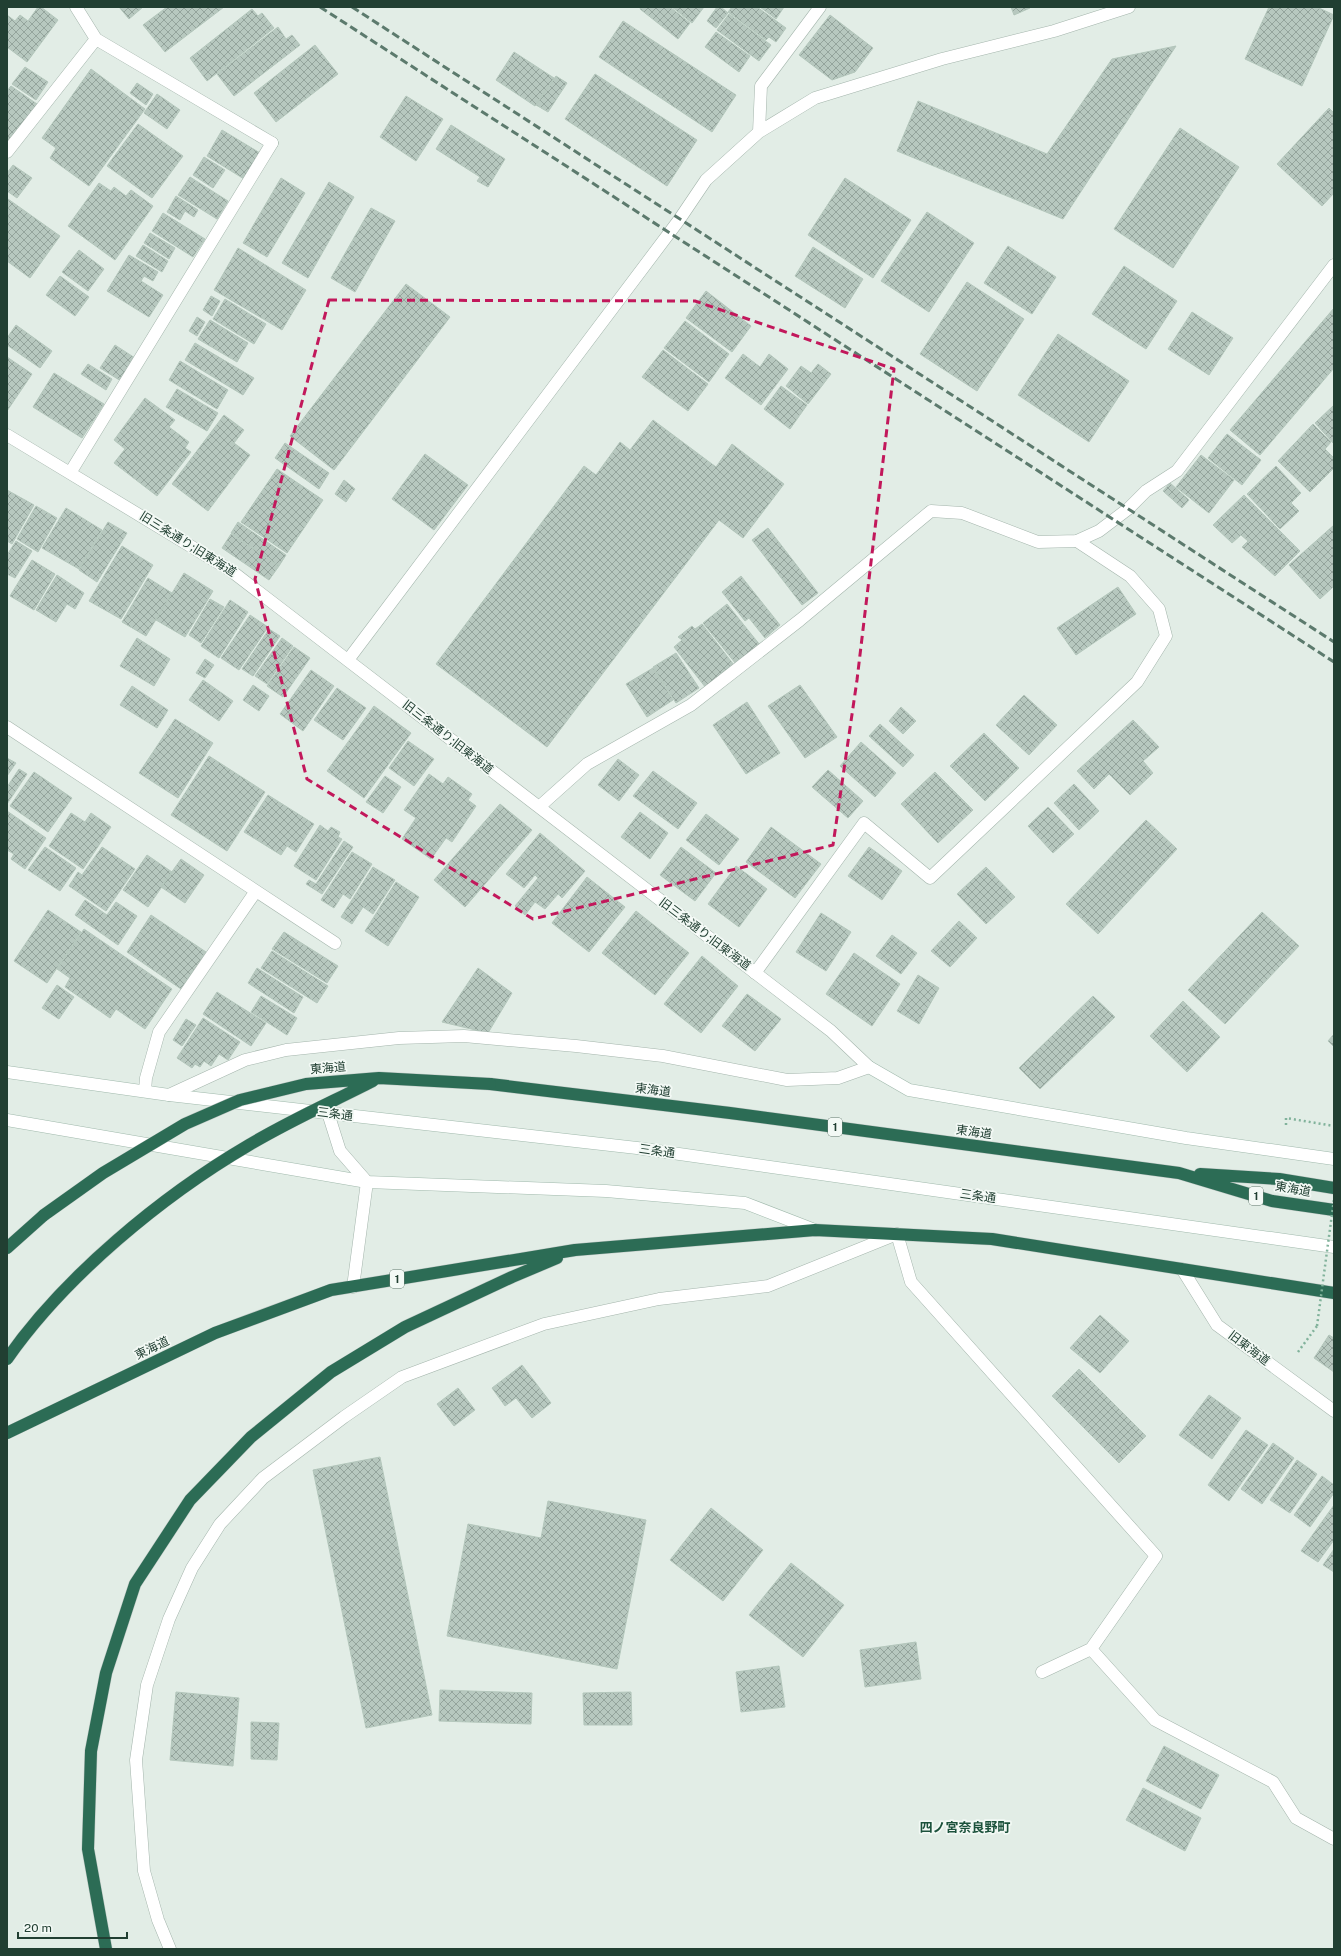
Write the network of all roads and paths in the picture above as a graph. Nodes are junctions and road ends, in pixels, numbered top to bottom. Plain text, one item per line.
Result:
1 (76, 7) edge
2 (820, 7) edge
3 (1129, 7) edge
4 (96, 39) junction
5 (759, 132) junction
6 (7, 152) edge
7 (1334, 266) edge
8 (7, 435) edge
9 (70, 473) junction
10 (1077, 541) junction
11 (348, 660) junction
12 (7, 728) edge
13 (539, 807) junction
14 (256, 891) junction
15 (336, 943) dead end
16 (755, 973) junction
17 (869, 1067) junction
18 (7, 1072) edge
19 (379, 1078) junction
20 (145, 1091) junction
21 (169, 1095) junction
22 (328, 1113) junction
23 (7, 1120) edge
24 (1286, 1125) dead end
25 (1334, 1126) edge
26 (1334, 1159) edge
27 (1179, 1173) junction
28 (367, 1182) junction
29 (1334, 1188) edge
30 (1334, 1199) edge
31 (1334, 1210) edge
32 (815, 1230) junction
33 (897, 1234) junction
34 (1306, 1242) junction
35 (1334, 1244) edge
36 (7, 1248) edge
37 (1334, 1248) edge
38 (575, 1250) junction
39 (1182, 1269) junction
40 (353, 1287) junction
41 (1334, 1293) edge
42 (1303, 1357) dead end
43 (7, 1359) edge
44 (1334, 1411) edge
45 (7, 1433) edge
46 (1091, 1649) junction
47 (1042, 1672) dead end
48 (1334, 1839) edge
49 (106, 1949) edge
50 (170, 1949) edge

1 - 4 street
2 - 5 street
3 - 5 street
4 - 6 street
4 - 9 street
5 - 11 street
7 - 10 street
8 - 9 street, 旧三条通り;旧東海道
9 - 11 street, 旧三条通り;旧東海道
10 - 13 street
10 - 16 street
11 - 13 street, 旧三条通り;旧東海道
12 - 14 street
13 - 16 street, 旧三条通り;旧東海道
14 - 15 street
14 - 20 street
16 - 17 street, 旧三条通り;旧東海道
17 - 21 street
17 - 26 street
18 - 20 street, 三条通
19 - 27 highway, 東海道 / 1, bridge
19 - 36 highway, 東海道 / 1, bridge
19 - 43 highway, bridge
20 - 21 street, 三条通
21 - 22 street, 三条通
22 - 28 street
22 - 34 street, 三条通
23 - 28 street
24 - 25 path
27 - 29 highway
27 - 31 highway, 東海道 / 1
28 - 32 street
28 - 40 street
30 - 42 path, bridge
32 - 33 highway, 東海道 / 1
32 - 38 highway, 東海道 / 1
33 - 39 highway, 東海道 / 1
33 - 46 street
33 - 50 street
34 - 35 street, 三条通
34 - 37 street, 三条通
38 - 40 highway, 東海道 / 1
38 - 49 highway
39 - 41 highway, 東海道 / 1
39 - 44 street, 旧東海道
40 - 45 highway, 東海道 / 1
46 - 47 street
46 - 48 street

